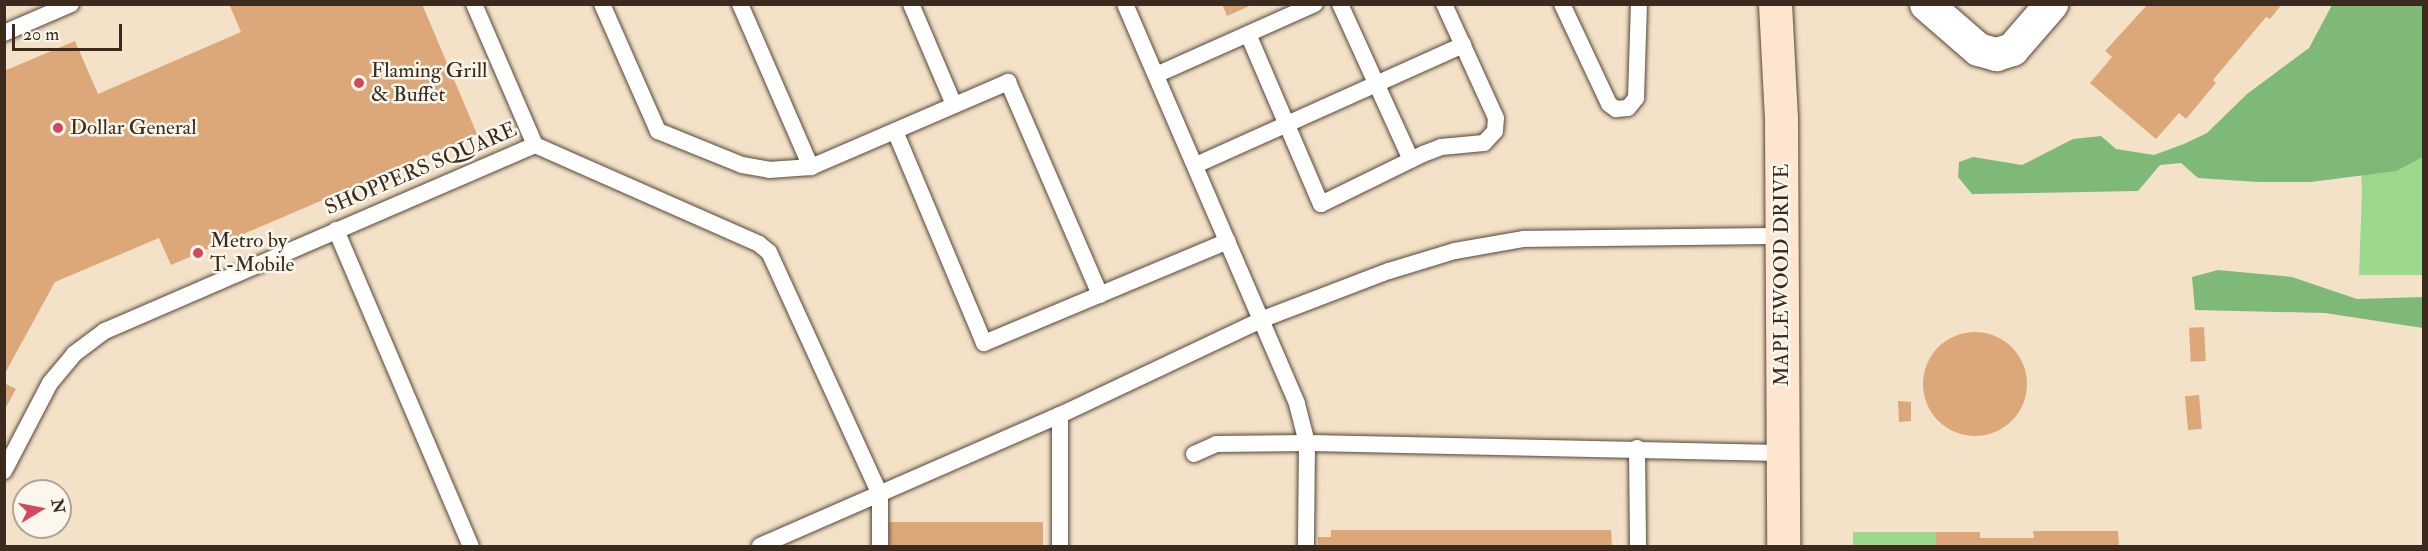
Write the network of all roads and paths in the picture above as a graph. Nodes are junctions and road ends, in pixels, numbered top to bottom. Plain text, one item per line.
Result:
1 (70, 4) edge
2 (474, 4) edge
3 (602, 4) edge
4 (740, 4) edge
5 (911, 4) edge
6 (1125, 4) edge
7 (1316, 4) edge
8 (1340, 4) edge
9 (1444, 4) edge
10 (1562, 4) edge
11 (1639, 4) edge
12 (1775, 4) edge
13 (1926, 4) edge
14 (2051, 4) edge
15 (4, 33) edge
16 (1248, 34) junction
17 (1463, 45) junction
18 (1156, 75) junction
19 (1376, 84) junction
20 (954, 105) junction
21 (1287, 125) junction
22 (895, 131) junction
23 (535, 145) junction
24 (1411, 160) junction
25 (1196, 165) junction
26 (811, 167) junction
27 (336, 230) junction
28 (1783, 236) junction
29 (1228, 241) junction
30 (1100, 295) junction
31 (1263, 319) junction
32 (1060, 415) junction
33 (1307, 443) junction
34 (1637, 448) junction
35 (1783, 453) junction
36 (1194, 454) dead end
37 (4, 471) edge
38 (880, 494) junction
39 (471, 546) edge
40 (760, 546) edge
41 (880, 546) edge
42 (1060, 546) edge
43 (1306, 546) edge
44 (1638, 546) edge
45 (1783, 546) edge

1 - 15 lane
2 - 23 lane
3 - 26 lane
4 - 26 lane
5 - 20 lane
6 - 18 lane
7 - 16 lane
8 - 19 lane
9 - 17 lane
10 - 11 lane
12 - 28 street, MAPLEWOOD DRIVE
13 - 14 street
16 - 18 lane
16 - 21 lane
17 - 19 lane
17 - 24 lane
18 - 25 lane
19 - 21 lane
19 - 24 lane
20 - 22 lane
20 - 30 lane
21 - 24 lane
21 - 25 lane
22 - 26 lane
22 - 30 lane
23 - 27 lane, SHOPPERS SQUARE
23 - 38 lane, SHOPPERS SQUARE
25 - 29 lane
27 - 37 lane, SHOPPERS SQUARE
27 - 39 lane
28 - 31 lane
28 - 35 street, MAPLEWOOD DRIVE
29 - 30 lane
29 - 31 lane
31 - 32 lane
31 - 33 lane
32 - 38 lane
32 - 42 lane
33 - 34 lane
33 - 36 lane
33 - 43 lane
34 - 35 lane
34 - 44 lane
35 - 45 street, MAPLEWOOD DRIVE
38 - 40 lane
38 - 41 lane

